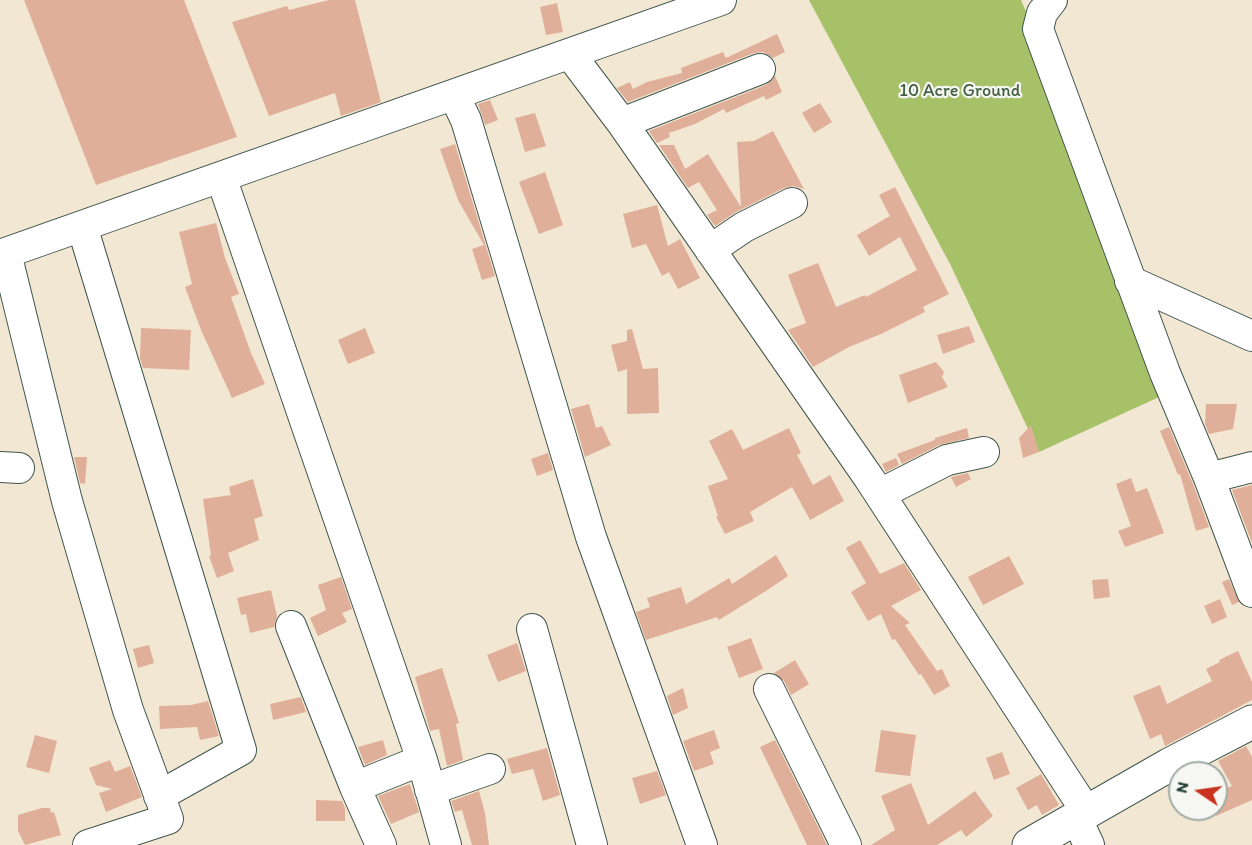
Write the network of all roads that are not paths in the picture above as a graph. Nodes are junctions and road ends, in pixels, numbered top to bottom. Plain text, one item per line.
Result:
1 (721, 0) edge
2 (1052, 0) edge
3 (570, 54) junction
4 (760, 69) dead end
5 (454, 95) junction
6 (622, 123) junction
7 (221, 177) junction
8 (792, 203) dead end
9 (82, 226) junction
10 (710, 250) junction
11 (3, 254) edge
12 (1130, 281) junction
13 (1252, 336) edge
14 (984, 452) dead end
15 (1252, 466) edge
16 (1209, 478) junction
17 (880, 494) junction
18 (1252, 592) edge
19 (291, 626) dead end
20 (532, 629) dead end
21 (769, 689) dead end
22 (1250, 729) edge
23 (422, 760) junction
24 (490, 769) dead end
25 (355, 787) junction
26 (429, 790) junction
27 (159, 796) junction
28 (1084, 825) edge
29 (88, 845) edge
30 (381, 845) edge
31 (446, 845) edge
32 (592, 845) edge
33 (702, 845) edge
34 (846, 845) edge
35 (1029, 845) edge

1 - 3 street
2 - 12 street
3 - 5 street
3 - 6 street
4 - 6 street
5 - 7 street
5 - 33 street
6 - 10 street
7 - 9 street
7 - 23 street
8 - 10 street
9 - 11 street
9 - 27 street
10 - 17 street
11 - 27 street
12 - 13 street
12 - 16 street
14 - 17 street
15 - 16 street
16 - 18 street
17 - 28 street
19 - 25 street
20 - 32 street
21 - 34 street
22 - 28 main road
23 - 25 street
23 - 26 street
24 - 26 street
25 - 30 street
26 - 31 street
27 - 29 street
28 - 35 main road

